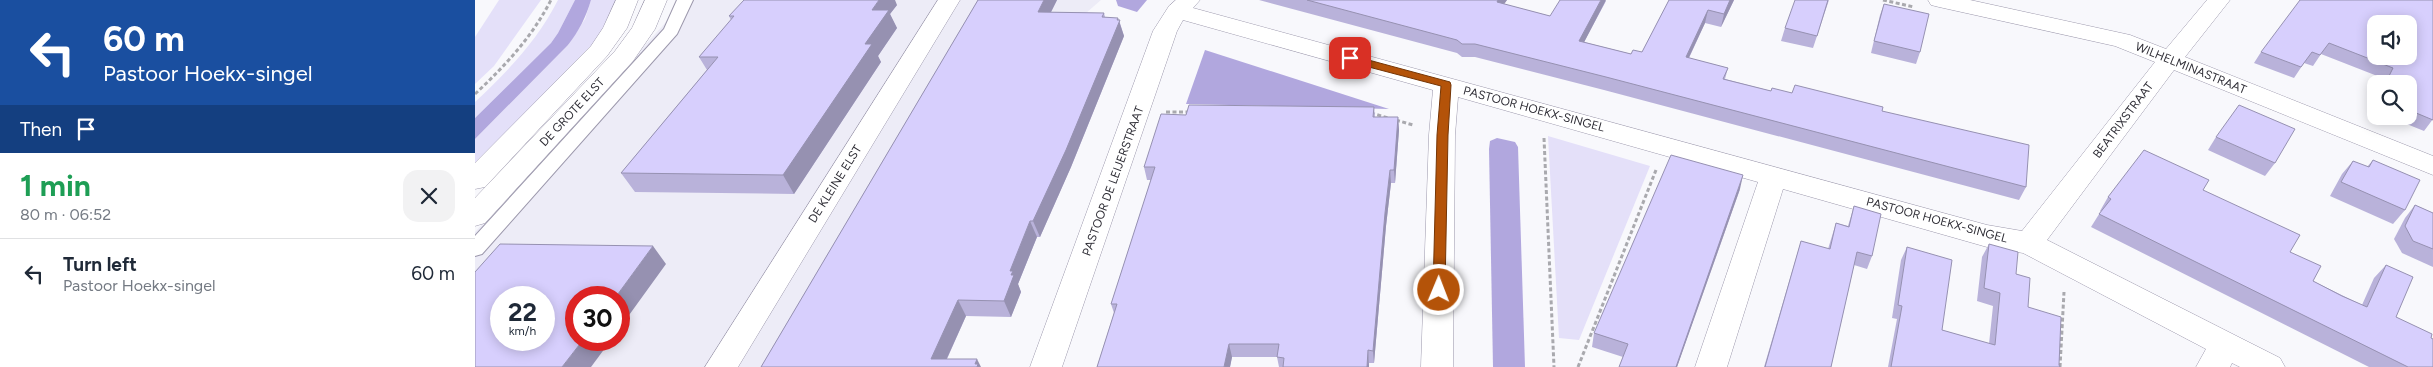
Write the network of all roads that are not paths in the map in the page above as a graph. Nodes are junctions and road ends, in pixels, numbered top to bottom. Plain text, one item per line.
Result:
1 (627, 0) edge
2 (656, 0) edge
3 (685, 0) edge
4 (949, 0) edge
5 (1939, 0) edge
6 (2219, 0) edge
7 (1183, 6) edge
8 (2170, 59) junction
9 (1446, 85) junction
10 (2433, 166) edge
11 (1774, 176) junction
12 (475, 180) edge
13 (475, 216) edge
14 (2029, 243) junction
15 (475, 249) edge
16 (2220, 356) edge
17 (721, 367) edge
18 (1046, 367) edge
19 (1437, 367) edge
20 (1711, 367) edge
21 (2269, 367) edge

1 - 12 street, DE GROTE ELST
2 - 13 street, DE GROTE ELST
3 - 15 lane
4 - 17 street, DE KLEINE ELST
5 - 8 street, WILHELMINASTRAAT
6 - 8 street, BEATRIXSTRAAT
7 - 9 street, PASTOOR HOEKX-SINGEL
7 - 18 street, PASTOOR DE LEIJERSTRAAT
8 - 10 street, WILHELMINASTRAAT
8 - 14 street, BEATRIXSTRAAT
9 - 11 street, PASTOOR HOEKX-SINGEL
9 - 19 street
11 - 14 street, PASTOOR HOEKX-SINGEL
11 - 20 street
14 - 16 street, PASTOOR HOEKX-SINGEL
16 - 21 street, PASTOOR HOEKX-SINGEL

